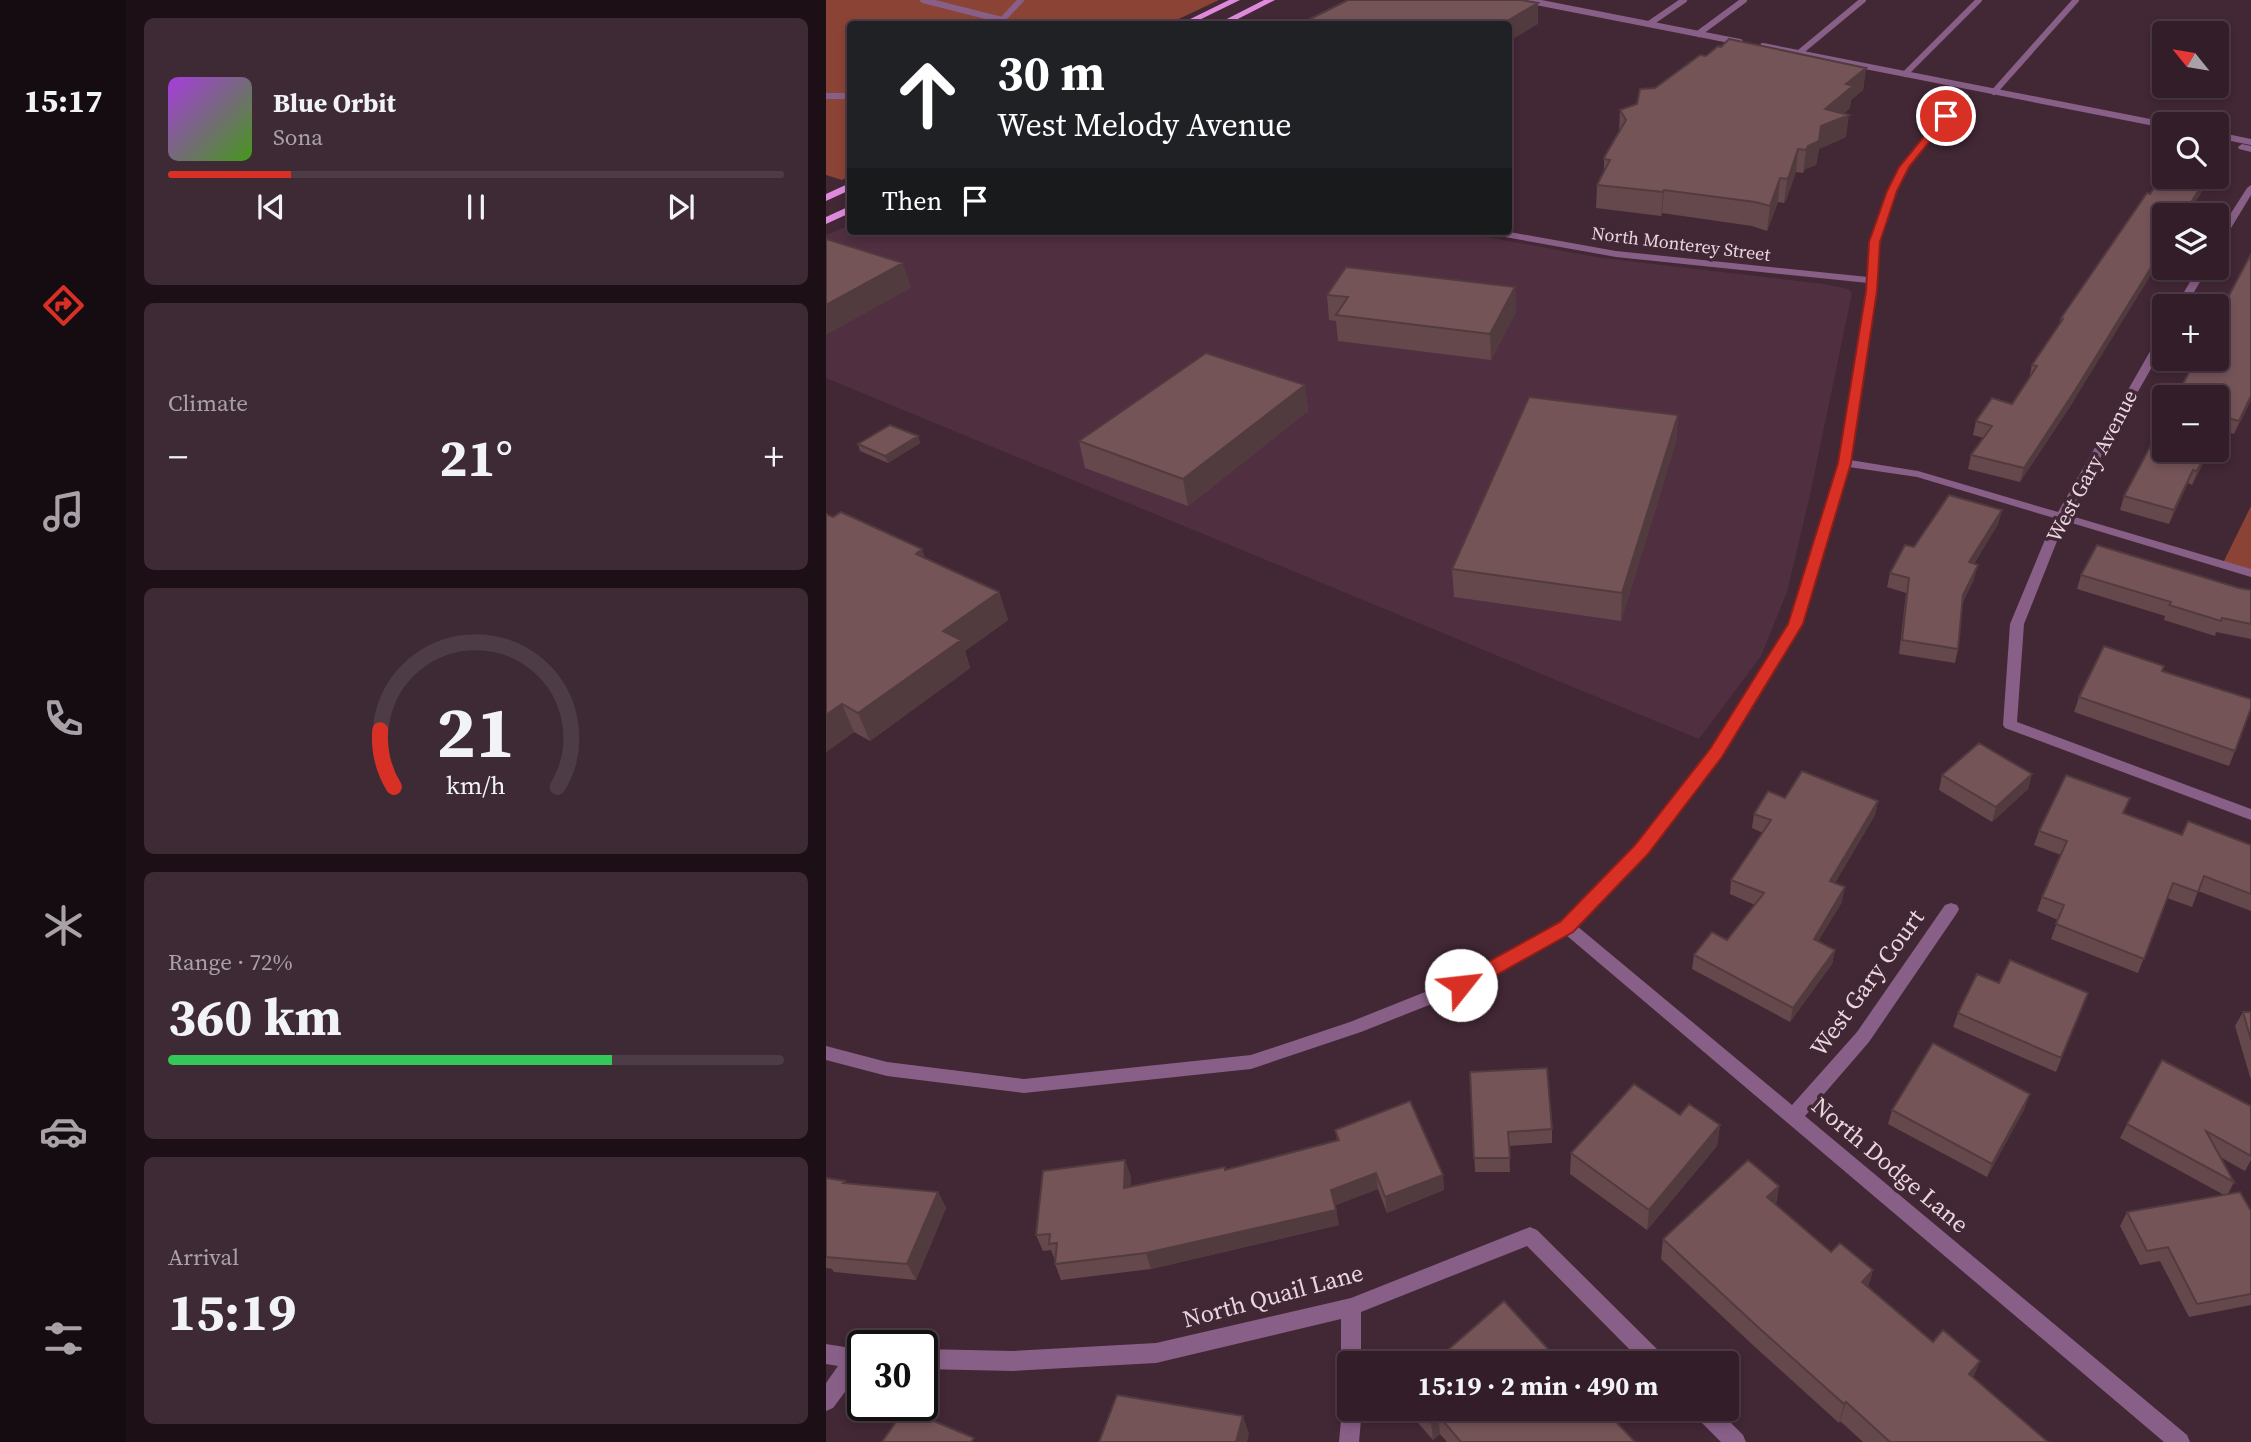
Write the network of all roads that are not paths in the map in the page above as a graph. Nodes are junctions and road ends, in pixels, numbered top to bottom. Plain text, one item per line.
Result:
1 (923, 0) edge
2 (1021, 0) edge
3 (1236, 0) edge
4 (1271, 0) edge
5 (1526, 0) edge
6 (1563, 0) edge
7 (1684, 0) edge
8 (1744, 0) edge
9 (1863, 0) edge
10 (1979, 0) edge
11 (2076, 0) edge
12 (1554, 5) junction
13 (1002, 20) joint
14 (1191, 21) edge
15 (1228, 21) edge
16 (1649, 24) junction
17 (1698, 34) junction
18 (1799, 53) junction
19 (1905, 74) junction
20 (1994, 92) junction
21 (1965, 95) dead end
22 (826, 96) edge
23 (847, 96) edge
24 (2152, 122) edge
25 (2229, 139) edge
26 (2248, 146) edge
27 (847, 188) edge
28 (2251, 188) edge
29 (826, 198) edge
30 (847, 210) edge
31 (826, 221) edge
32 (2229, 224) edge
33 (1510, 235) edge
34 (1871, 280) junction
35 (2152, 357) edge
36 (1844, 463) junction
37 (2060, 518) junction
38 (2251, 573) edge
39 (2251, 816) edge
40 (1951, 909) dead end
41 (1567, 927) junction
42 (826, 1052) edge
43 (1794, 1116) junction
44 (1351, 1307) junction
45 (1351, 1351) edge
46 (1645, 1351) edge
47 (826, 1354) edge
48 (847, 1357) edge
49 (938, 1359) edge
50 (847, 1374) edge
51 (826, 1401) edge
52 (1351, 1421) edge
53 (1714, 1421) edge
54 (1349, 1442) edge
55 (1735, 1442) edge
56 (2180, 1442) edge

1 - 13 lane
2 - 13 lane
3 - 14 main road
4 - 15 main road
5 - 12 lane
6 - 12 lane
7 - 16 lane
8 - 17 lane
9 - 18 lane
10 - 19 lane
11 - 20 lane
12 - 16 lane
16 - 17 lane
17 - 18 lane
18 - 19 lane
19 - 20 lane
20 - 24 lane
21 - 34 street
22 - 23 lane
25 - 26 lane
27 - 29 main road
28 - 32 street
30 - 31 main road
33 - 34 street, North Monterey Street
34 - 36 street
35 - 37 street, West Gary Avenue
36 - 37 street
36 - 41 street
37 - 38 street
37 - 39 street, West Gary Avenue
40 - 43 street, West Gary Court
41 - 42 street
41 - 43 street, North Dodge Lane
43 - 56 street, North Dodge Lane
44 - 45 street
44 - 46 street, North Quail Lane
44 - 49 street, North Quail Lane
47 - 48 street
50 - 51 street
52 - 54 street
53 - 55 street

